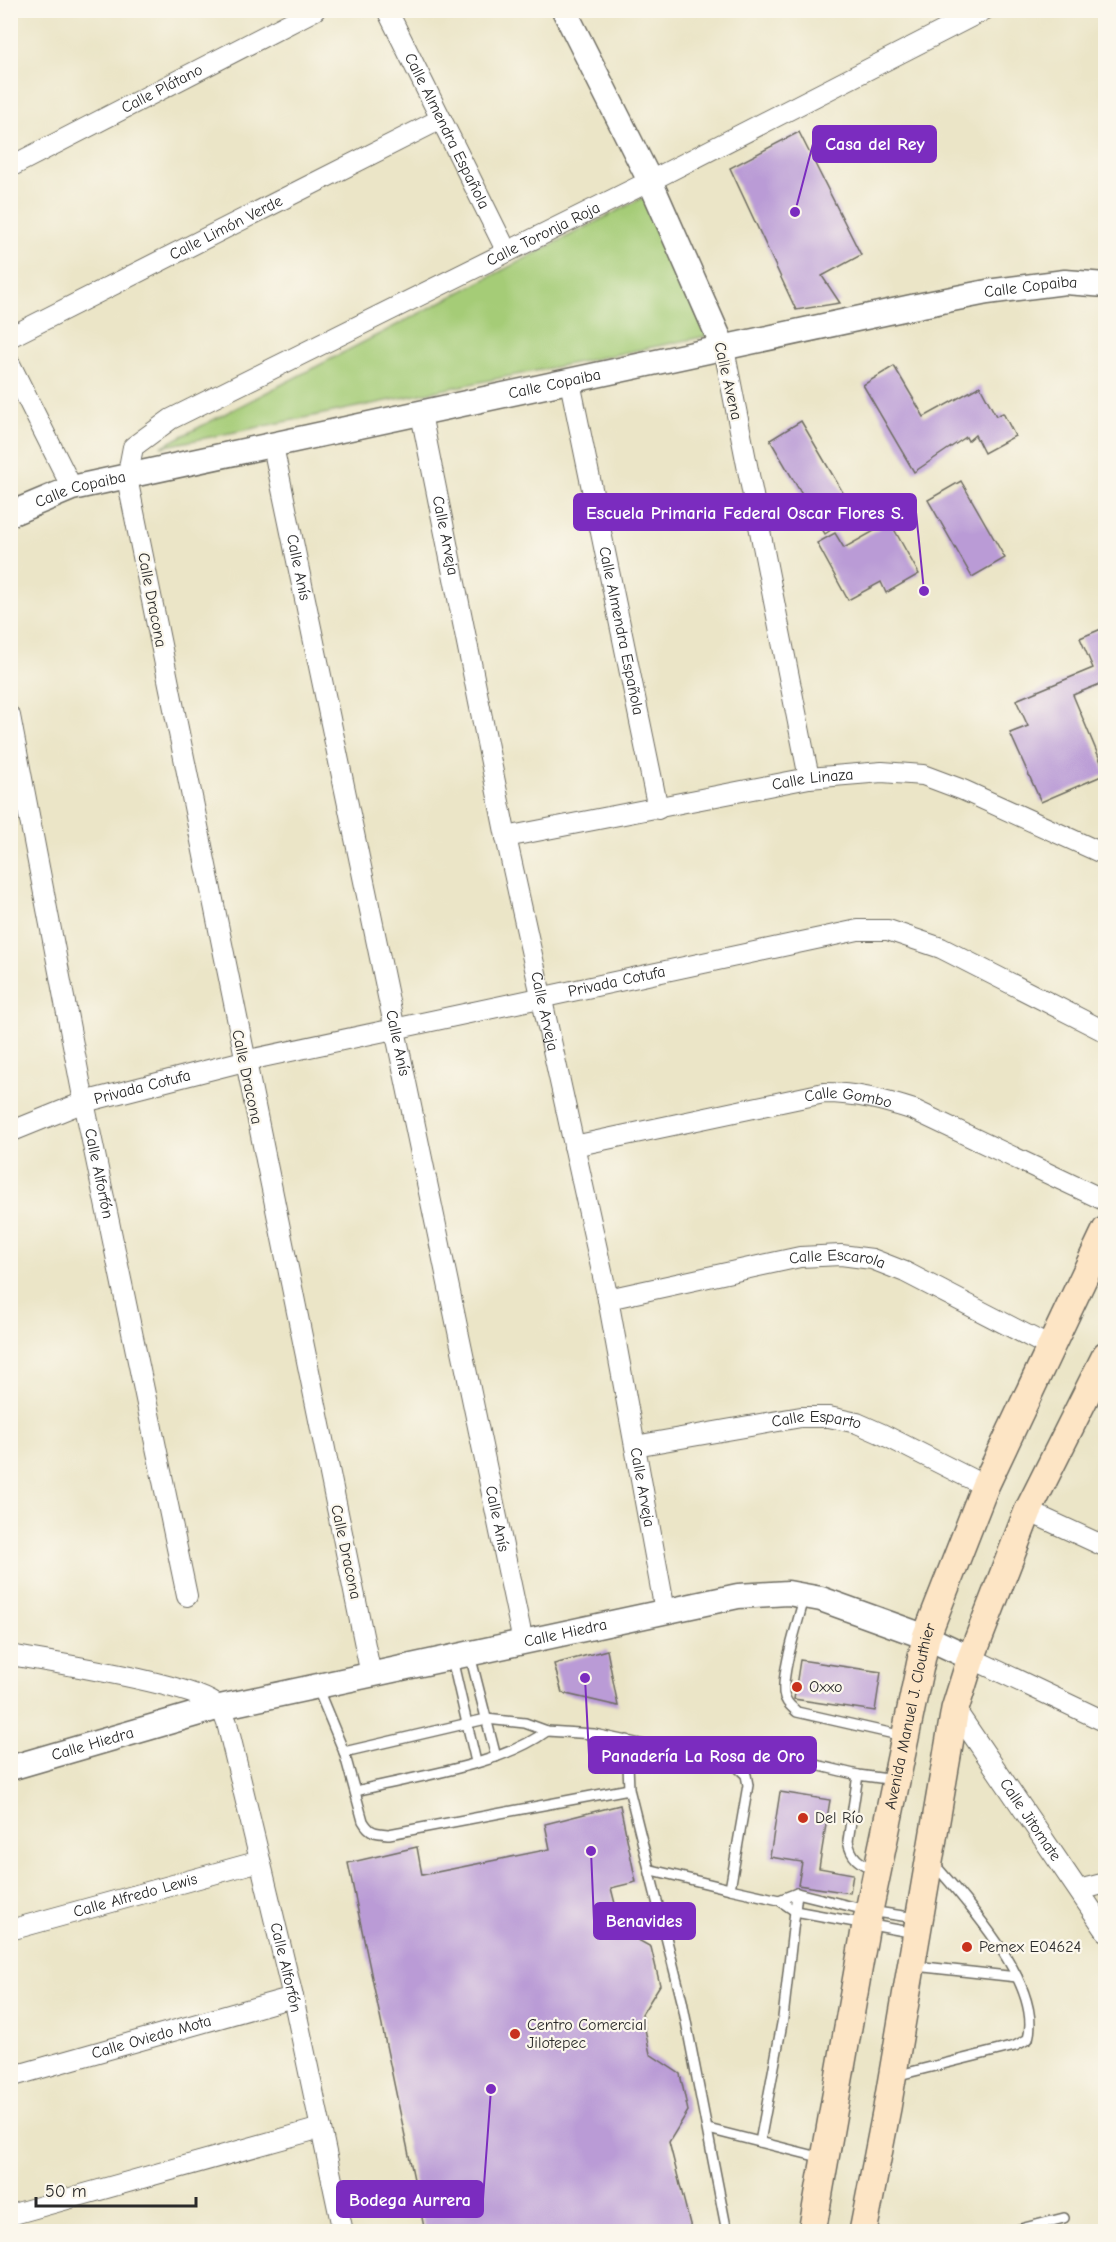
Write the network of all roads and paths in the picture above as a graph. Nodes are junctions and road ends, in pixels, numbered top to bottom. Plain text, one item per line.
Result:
1 (315, 10) edge
2 (387, 10) edge
3 (564, 10) edge
4 (984, 10) edge
5 (441, 119) junction
6 (10, 167) edge
7 (650, 181) junction
8 (507, 252) junction
9 (1106, 285) edge
10 (10, 338) edge
11 (724, 349) junction
12 (10, 364) edge
13 (570, 382) junction
14 (421, 414) junction
15 (273, 446) junction
16 (127, 478) junction
17 (72, 488) junction
18 (10, 514) edge
19 (10, 716) edge
20 (809, 778) junction
21 (658, 809) junction
22 (506, 837) junction
23 (1106, 855) edge
24 (543, 998) junction
25 (395, 1028) junction
26 (1106, 1032) edge
27 (244, 1062) junction
28 (84, 1102) junction
29 (10, 1131) edge
30 (574, 1146) junction
31 (1106, 1201) edge
32 (1106, 1230) edge
33 (608, 1299) junction
34 (1050, 1347) junction
35 (1103, 1366) edge
36 (635, 1446) junction
37 (985, 1486) junction
38 (1028, 1510) junction
39 (1106, 1547) edge
40 (804, 1595) junction
41 (187, 1596) dead end
42 (665, 1611) junction
43 (926, 1637) junction
44 (523, 1642) junction
45 (10, 1655) edge
46 (461, 1657) junction
47 (971, 1658) junction
48 (371, 1675) junction
49 (317, 1687) junction
50 (220, 1707) junction
51 (955, 1709) junction
52 (486, 1719) junction
53 (1106, 1722) edge
54 (467, 1723) junction
55 (547, 1731) junction
56 (904, 1736) junction
57 (627, 1740) junction
58 (344, 1752) junction
59 (496, 1757) junction
60 (476, 1762) junction
61 (816, 1765) dead end
62 (10, 1768) edge
63 (858, 1774) junction
64 (897, 1780) junction
65 (629, 1789) junction
66 (356, 1791) junction
67 (929, 1858) junction
68 (260, 1861) junction
69 (652, 1870) junction
70 (878, 1872) junction
71 (1106, 1883) edge
72 (730, 1888) junction
73 (1079, 1890) junction
74 (797, 1893) junction
75 (779, 1900) junction
76 (795, 1911) junction
77 (868, 1918) junction
78 (917, 1926) junction
79 (10, 1930) edge
80 (1106, 1931) edge
81 (910, 1965) junction
82 (1017, 1977) junction
83 (293, 1997) junction
84 (10, 2077) edge
85 (892, 2077) junction
86 (321, 2128) junction
87 (708, 2129) junction
88 (760, 2142) junction
89 (823, 2158) junction
90 (10, 2214) edge
91 (1064, 2218) dead end
92 (343, 2232) edge
93 (727, 2232) edge
94 (812, 2232) edge
95 (863, 2232) edge
96 (1009, 2232) edge

1 - 6 street, Calle Plátano
2 - 5 street, Calle Almendra Española
3 - 7 street, Calle Avena
4 - 7 street, Calle Toronja Roja
5 - 8 street, Calle Almendra Española
5 - 10 street, Calle Limón Verde
7 - 8 street, Calle Toronja Roja
7 - 11 street, Calle Avena
8 - 16 street, Calle Toronja Roja
9 - 11 street, Calle Copaiba
11 - 13 street, Calle Copaiba
11 - 20 street, Calle Avena
12 - 17 street
13 - 14 street, Calle Copaiba
13 - 21 street, Calle Almendra Española
14 - 15 street, Calle Copaiba
14 - 22 street, Calle Arveja
15 - 16 street, Calle Copaiba
15 - 25 street, Calle Anís
16 - 17 street, Calle Copaiba
16 - 27 street, Calle Dracona
17 - 18 street, Calle Copaiba
19 - 28 street, Calle Alforfón
20 - 21 street, Calle Linaza
20 - 23 street, Calle Linaza
21 - 22 street, Calle Linaza
22 - 24 street, Calle Arveja
24 - 25 street, Privada Cotufa
24 - 26 street, Privada Cotufa
24 - 30 street, Calle Arveja
25 - 27 street, Privada Cotufa
25 - 44 street, Calle Anís
27 - 28 street, Privada Cotufa
27 - 48 street, Calle Dracona
28 - 29 street, Privada Cotufa
28 - 41 street, Calle Alforfón
30 - 31 street, Calle Gombo
30 - 33 street, Calle Arveja
32 - 34 main road, Avenida Manuel J. Clouthier
33 - 34 street, Calle Escarola
33 - 36 street, Calle Arveja
34 - 37 main road, Avenida Manuel J. Clouthier
35 - 38 main road
36 - 37 street, Calle Esparto
36 - 42 street, Calle Arveja
37 - 43 main road, Avenida Manuel J. Clouthier
38 - 39 street
38 - 47 main road
40 - 42 street, Calle Hiedra
40 - 43 street, Calle Hiedra
40 - 56 lane
42 - 44 street, Calle Hiedra
43 - 47 street, Calle Hiedra
43 - 56 main road, Avenida Manuel J. Clouthier
44 - 46 street, Calle Hiedra
45 - 50 street
46 - 48 street, Calle Hiedra
46 - 52 lane
46 - 54 lane
47 - 51 main road
47 - 53 street, Calle Hiedra
48 - 49 street, Calle Hiedra
49 - 50 street, Calle Hiedra
49 - 58 lane
50 - 62 street, Calle Hiedra
50 - 68 street, Calle Alforfón
51 - 67 main road
51 - 73 street, Calle Jitomate
52 - 54 lane
52 - 55 lane
52 - 59 lane
54 - 58 lane
54 - 60 lane
55 - 57 lane
55 - 59 lane
56 - 64 main road, Avenida Manuel J. Clouthier
57 - 65 lane
57 - 72 lane
58 - 66 lane
59 - 60 lane
60 - 66 lane
61 - 63 lane
63 - 64 lane
63 - 70 lane
64 - 70 main road, Avenida Manuel J. Clouthier
65 - 66 lane
65 - 69 lane
67 - 78 main road
67 - 82 lane
68 - 79 street, Calle Alfredo Lewis
68 - 83 street, Calle Alforfón
69 - 72 lane
69 - 87 lane
70 - 77 main road, Avenida Manuel J. Clouthier
71 - 73 street
72 - 75 lane
73 - 80 street, Calle Jitomate
74 - 75 lane
74 - 76 lane
74 - 77 lane
75 - 76 lane
76 - 77 lane
76 - 88 lane
77 - 78 lane
77 - 78 lane
77 - 89 main road, Avenida Manuel J. Clouthier
78 - 81 main road
81 - 82 lane
81 - 85 main road
82 - 85 lane
83 - 84 street, Calle Oviedo Mota
83 - 86 street, Calle Alforfón
85 - 95 main road
86 - 90 street
86 - 92 street, Calle Alforfón
87 - 88 lane
87 - 93 lane
88 - 89 lane
89 - 94 main road, Avenida Manuel J. Clouthier
91 - 96 lane

